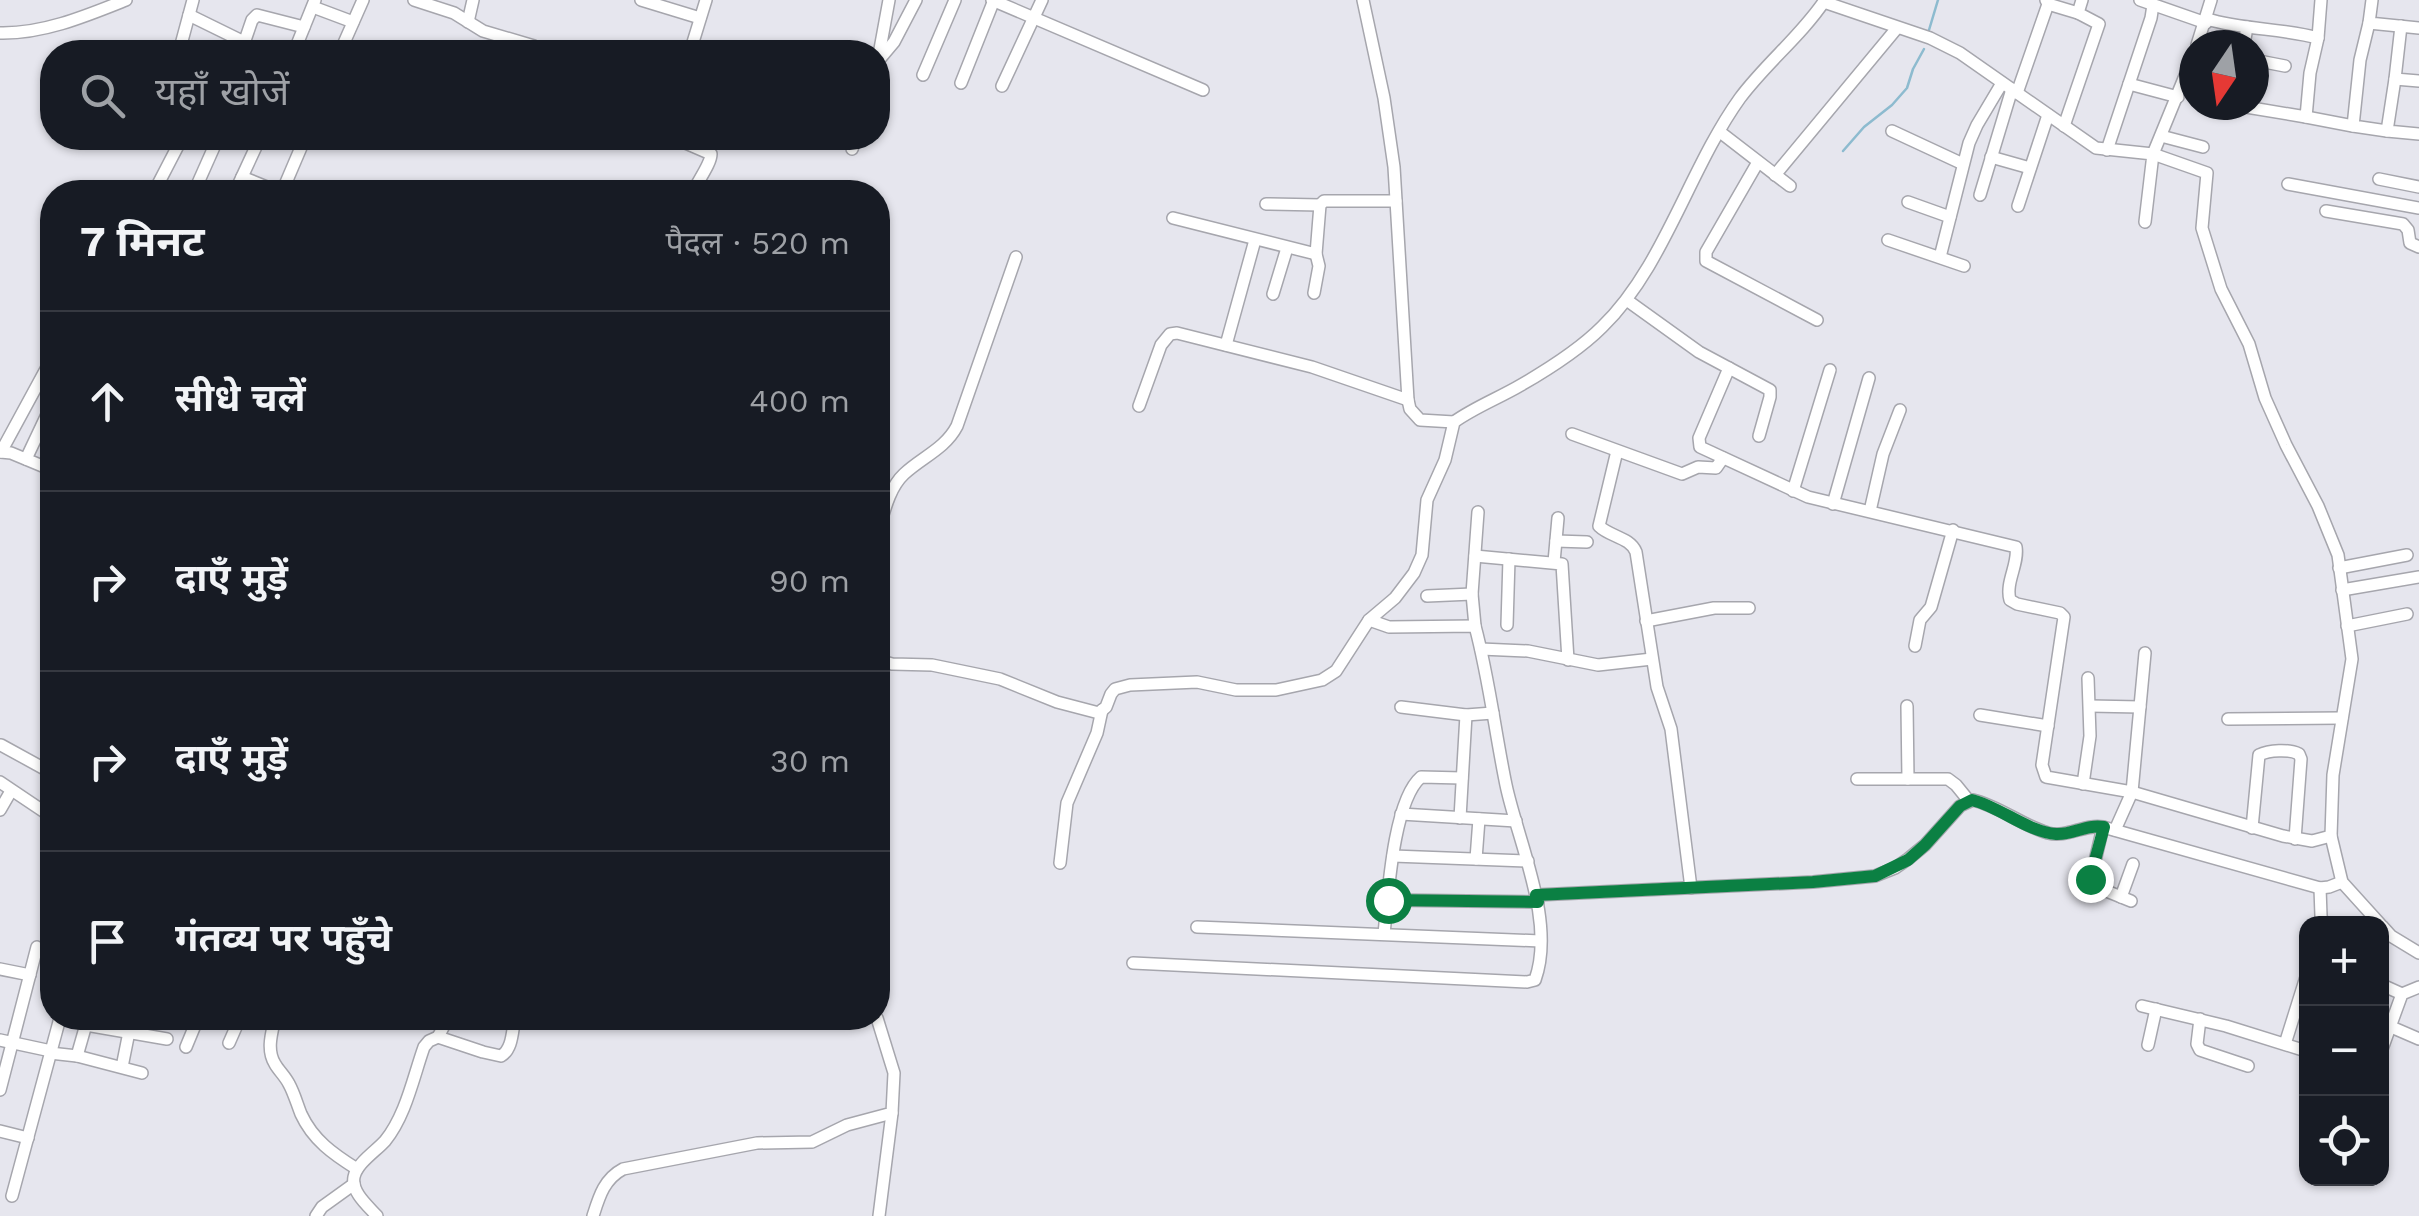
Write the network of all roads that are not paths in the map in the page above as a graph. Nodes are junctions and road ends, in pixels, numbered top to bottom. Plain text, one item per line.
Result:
1 (126, 0) edge
2 (194, 0) edge
3 (363, 0) edge
4 (414, 0) edge
5 (473, 0) edge
6 (641, 0) edge
7 (706, 0) edge
8 (890, 0) edge
9 (916, 0) edge
10 (955, 0) edge
11 (993, 0) edge
12 (1042, 0) edge
13 (1364, 0) edge
14 (2082, 0) edge
15 (2211, 0) edge
16 (2321, 0) edge
17 (2372, 0) edge
18 (1824, 1) edge
19 (2047, 2) edge
20 (2147, 2) edge
21 (314, 3) edge
22 (108, 4) edge
23 (2078, 13) junction
24 (189, 15) junction
25 (700, 18) junction
26 (1034, 18) junction
27 (2206, 21) junction
28 (353, 22) junction
29 (468, 22) junction
30 (2369, 24) junction
31 (2401, 26) junction
32 (304, 27) junction
33 (2246, 27) junction
34 (1897, 28) junction
35 (2419, 28) edge
36 (2203, 30) edge
37 (2246, 30) edge
38 (0, 32) edge
39 (2318, 38) junction
40 (182, 40) edge
41 (231, 40) edge
42 (245, 40) edge
43 (299, 40) edge
44 (345, 40) edge
45 (514, 40) edge
46 (694, 40) edge
47 (882, 40) edge
48 (890, 47) edge
49 (2269, 63) edge
50 (2285, 66) dead end
51 (923, 74) dead end
52 (2395, 79) junction
53 (2419, 81) edge
54 (961, 83) dead end
55 (2129, 84) junction
56 (1002, 86) dead end
57 (2010, 88) junction
58 (1204, 90) dead end
59 (2179, 94) edge
60 (2179, 104) edge
61 (2269, 111) edge
62 (2048, 115) junction
63 (2306, 117) junction
64 (2064, 126) junction
65 (2353, 126) junction
66 (1892, 131) dead end
67 (1720, 132) junction
68 (2387, 132) junction
69 (2419, 134) edge
70 (2161, 136) junction
71 (2203, 147) dead end
72 (176, 150) edge
73 (213, 150) edge
74 (254, 150) edge
75 (299, 150) edge
76 (702, 150) edge
77 (2107, 150) junction
78 (2154, 154) junction
79 (1991, 158) junction
80 (1758, 162) junction
81 (1963, 164) junction
82 (2030, 168) junction
83 (1775, 175) junction
84 (242, 177) junction
85 (2378, 179) dead end
86 (160, 180) edge
87 (199, 180) edge
88 (241, 180) edge
89 (250, 180) edge
90 (286, 180) edge
91 (698, 180) edge
92 (2288, 184) dead end
93 (1790, 186) dead end
94 (2419, 187) edge
95 (1980, 195) dead end
96 (1396, 201) junction
97 (1908, 202) dead end
98 (1266, 204) dead end
99 (1320, 205) junction
100 (2018, 206) dead end
101 (2419, 208) edge
102 (2326, 210) dead end
103 (1174, 218) dead end
104 (1950, 218) junction
105 (2145, 222) dead end
106 (1254, 240) junction
107 (1888, 240) dead end
108 (2419, 247) edge
109 (1287, 248) junction
110 (1316, 254) junction
111 (1016, 257) dead end
112 (1940, 257) junction
113 (1964, 266) dead end
114 (1314, 293) dead end
115 (1273, 294) dead end
116 (1628, 301) junction
117 (1816, 320) dead end
118 (1226, 345) junction
119 (1728, 368) junction
120 (1830, 370) dead end
121 (1869, 378) dead end
122 (40, 380) edge
123 (1408, 400) junction
124 (1139, 406) dead end
125 (1900, 410) dead end
126 (1454, 422) junction
127 (40, 429) edge
128 (1572, 434) dead end
129 (1759, 436) dead end
130 (1617, 450) junction
131 (0, 452) edge
132 (1723, 458) junction
133 (26, 459) junction
134 (40, 465) edge
135 (1793, 491) junction
136 (890, 499) edge
137 (1832, 504) junction
138 (1478, 512) dead end
139 (1870, 512) junction
140 (1558, 518) dead end
141 (1953, 530) junction
142 (1556, 541) junction
143 (1588, 542) dead end
144 (2406, 555) dead end
145 (1475, 556) junction
146 (1509, 558) junction
147 (1554, 562) junction
148 (2339, 568) junction
149 (2419, 577) edge
150 (2342, 590) junction
151 (1472, 594) junction
152 (1427, 596) dead end
153 (1750, 608) dead end
154 (2407, 614) dead end
155 (1646, 621) junction
156 (1376, 623) junction
157 (1508, 624) dead end
158 (1475, 626) junction
159 (2347, 626) junction
160 (1914, 646) dead end
161 (1481, 648) junction
162 (2145, 653) dead end
163 (1652, 659) junction
164 (1568, 660) junction
165 (890, 663) edge
166 (2088, 678) dead end
167 (1907, 706) dead end
168 (2090, 706) junction
169 (1401, 707) dead end
170 (2140, 707) junction
171 (1104, 709) junction
172 (1493, 713) junction
173 (1466, 714) junction
174 (1980, 715) dead end
175 (2342, 718) junction
176 (2228, 719) dead end
177 (2048, 726) junction
178 (6, 730) dead end
179 (0, 747) edge
180 (40, 767) edge
181 (1462, 778) junction
182 (1857, 779) dead end
183 (1908, 779) junction
184 (2084, 784) junction
185 (6, 786) edge
186 (2132, 792) junction
187 (1969, 800) junction
188 (40, 809) edge
189 (0, 810) edge
190 (1401, 814) junction
191 (1460, 818) junction
192 (1479, 819) junction
193 (1516, 821) junction
194 (2109, 828) junction
195 (2252, 828) junction
196 (2330, 836) junction
197 (2294, 838) junction
198 (1393, 856) junction
199 (1476, 859) junction
200 (1528, 861) junction
201 (1060, 863) dead end
202 (2132, 864) dead end
203 (2342, 882) junction
204 (1691, 888) junction
205 (2320, 888) junction
206 (1537, 898) junction
207 (1388, 900) junction
208 (2320, 916) edge
209 (2373, 916) edge
210 (1198, 926) dead end
211 (1384, 934) junction
212 (2389, 938) edge
213 (1540, 941) junction
214 (38, 946) dead end
215 (2419, 954) edge
216 (1133, 963) dead end
217 (0, 968) edge
218 (30, 975) junction
219 (2419, 987) edge
220 (2389, 988) edge
221 (2402, 994) junction
222 (2299, 1005) edge
223 (2200, 1019) junction
224 (2389, 1019) edge
225 (2389, 1026) edge
226 (57, 1030) edge
227 (84, 1030) edge
228 (122, 1030) edge
229 (193, 1030) edge
230 (235, 1030) edge
231 (272, 1030) edge
232 (442, 1030) edge
233 (512, 1030) edge
234 (881, 1030) edge
235 (130, 1032) junction
236 (438, 1037) junction
237 (167, 1039) dead end
238 (2419, 1039) edge
239 (6, 1041) edge
240 (229, 1043) dead end
241 (2284, 1044) junction
242 (2148, 1045) dead end
243 (186, 1047) dead end
244 (2299, 1049) edge
245 (51, 1052) junction
246 (76, 1056) junction
247 (2248, 1066) dead end
248 (122, 1067) junction
249 (142, 1073) dead end
250 (0, 1090) edge
251 (892, 1113) junction
252 (0, 1131) edge
253 (28, 1138) junction
254 (357, 1169) junction
255 (354, 1184) junction
256 (12, 1196) dead end
257 (316, 1216) edge
258 (377, 1216) edge
259 (593, 1216) edge
260 (879, 1216) edge

1 - 22 street
2 - 24 street
3 - 28 street
4 - 29 street
5 - 29 street
6 - 25 street
7 - 25 street
8 - 47 street
9 - 48 street
10 - 51 street
11 - 26 street
11 - 54 street
12 - 26 street
13 - 96 street
14 - 23 street
15 - 27 street
16 - 39 street
17 - 30 street
18 - 34 street
18 - 67 street
19 - 23 street
19 - 57 street
20 - 27 street
20 - 55 street
21 - 28 street
21 - 32 street
22 - 38 street
23 - 64 street
24 - 40 street
24 - 41 street
25 - 46 street
26 - 56 street
26 - 58 street
27 - 33 street
27 - 36 street
28 - 44 street
29 - 45 street
30 - 31 street
30 - 65 street
31 - 35 street
31 - 52 street
32 - 42 street
32 - 43 street
33 - 37 street
33 - 39 street
34 - 57 street
34 - 83 street
39 - 63 street
49 - 50 street
52 - 53 street
52 - 68 street
55 - 59 street
55 - 77 street
57 - 62 street
57 - 79 street
57 - 81 street
60 - 70 street
61 - 63 street
62 - 64 street
62 - 82 street
63 - 65 street
64 - 77 street
65 - 68 street
66 - 81 street
67 - 80 street
67 - 116 street
68 - 69 street
70 - 71 street
70 - 78 street
72 - 86 street
73 - 87 street
74 - 84 street
75 - 90 street
76 - 91 street
77 - 78 street
78 - 105 street
78 - 148 street
79 - 82 street
79 - 95 street
80 - 83 street
80 - 117 street
81 - 104 street
82 - 100 street
83 - 93 street
84 - 88 street
84 - 89 street
85 - 94 street
92 - 101 street
96 - 99 street
96 - 123 street
97 - 104 street
98 - 99 street
99 - 110 street
102 - 108 street
103 - 106 street
104 - 112 street
106 - 109 street
106 - 118 street
107 - 112 street
109 - 110 street
109 - 115 street
110 - 114 street
111 - 136 street
112 - 113 street
116 - 119 street
116 - 126 street
118 - 123 street
118 - 124 street
119 - 129 street
119 - 132 street
120 - 135 street
121 - 137 street
122 - 131 street
123 - 126 street
125 - 139 street
126 - 156 street
127 - 133 street
128 - 130 street
130 - 132 street
130 - 155 street
131 - 133 street
132 - 135 street
133 - 134 street
135 - 137 street
137 - 139 street
138 - 145 street
139 - 141 street
140 - 142 street
141 - 160 street
141 - 177 street
142 - 143 street
142 - 147 street
144 - 148 street
145 - 146 street
145 - 151 street
146 - 147 street
146 - 157 street
147 - 164 street
148 - 150 street
149 - 150 street
150 - 159 street
151 - 152 street
151 - 158 street
153 - 155 street
154 - 159 street
155 - 163 street
156 - 158 street
156 - 171 street
158 - 161 street
159 - 175 street
161 - 164 street
161 - 172 street
162 - 170 street
163 - 164 street
163 - 204 street
165 - 171 street
166 - 168 street
167 - 183 street
168 - 170 street
168 - 184 street
169 - 173 street
170 - 186 street
171 - 201 street
172 - 173 street
172 - 193 street
173 - 181 street
174 - 177 street
175 - 176 street
175 - 196 street
177 - 184 street
178 - 179 street
179 - 180 street
181 - 190 street
181 - 191 street
182 - 183 street
183 - 187 street
184 - 186 street
185 - 188 street
185 - 189 street
186 - 194 street
186 - 195 street
187 - 194 street
187 - 204 street
190 - 191 street
190 - 198 street
191 - 192 street
192 - 193 street
192 - 199 street
193 - 200 street
194 - 202 street
194 - 205 street
195 - 197 street
195 - 197 street
196 - 197 street
196 - 203 street
198 - 199 street
198 - 207 street
199 - 200 street
200 - 206 street
203 - 205 street
203 - 209 street
204 - 206 street
205 - 208 street
206 - 207 street
206 - 213 street
207 - 211 street
210 - 211 street
211 - 213 street
212 - 215 street
213 - 216 street
214 - 218 street
217 - 218 street
218 - 239 street
219 - 221 street
220 - 221 street
221 - 224 street
222 - 241 street
223 - 241 street
223 - 242 street
223 - 247 street
225 - 238 street
226 - 245 street
227 - 246 street
228 - 235 street
229 - 243 street
230 - 240 street
231 - 254 street
232 - 236 street
233 - 236 street
234 - 251 street
235 - 237 street
235 - 248 street
236 - 254 street
239 - 245 street
239 - 250 street
241 - 244 street
245 - 246 street
245 - 253 street
246 - 248 street
248 - 249 street
251 - 259 street
251 - 260 street
252 - 253 street
253 - 256 street
254 - 255 street
255 - 257 street
255 - 258 street

